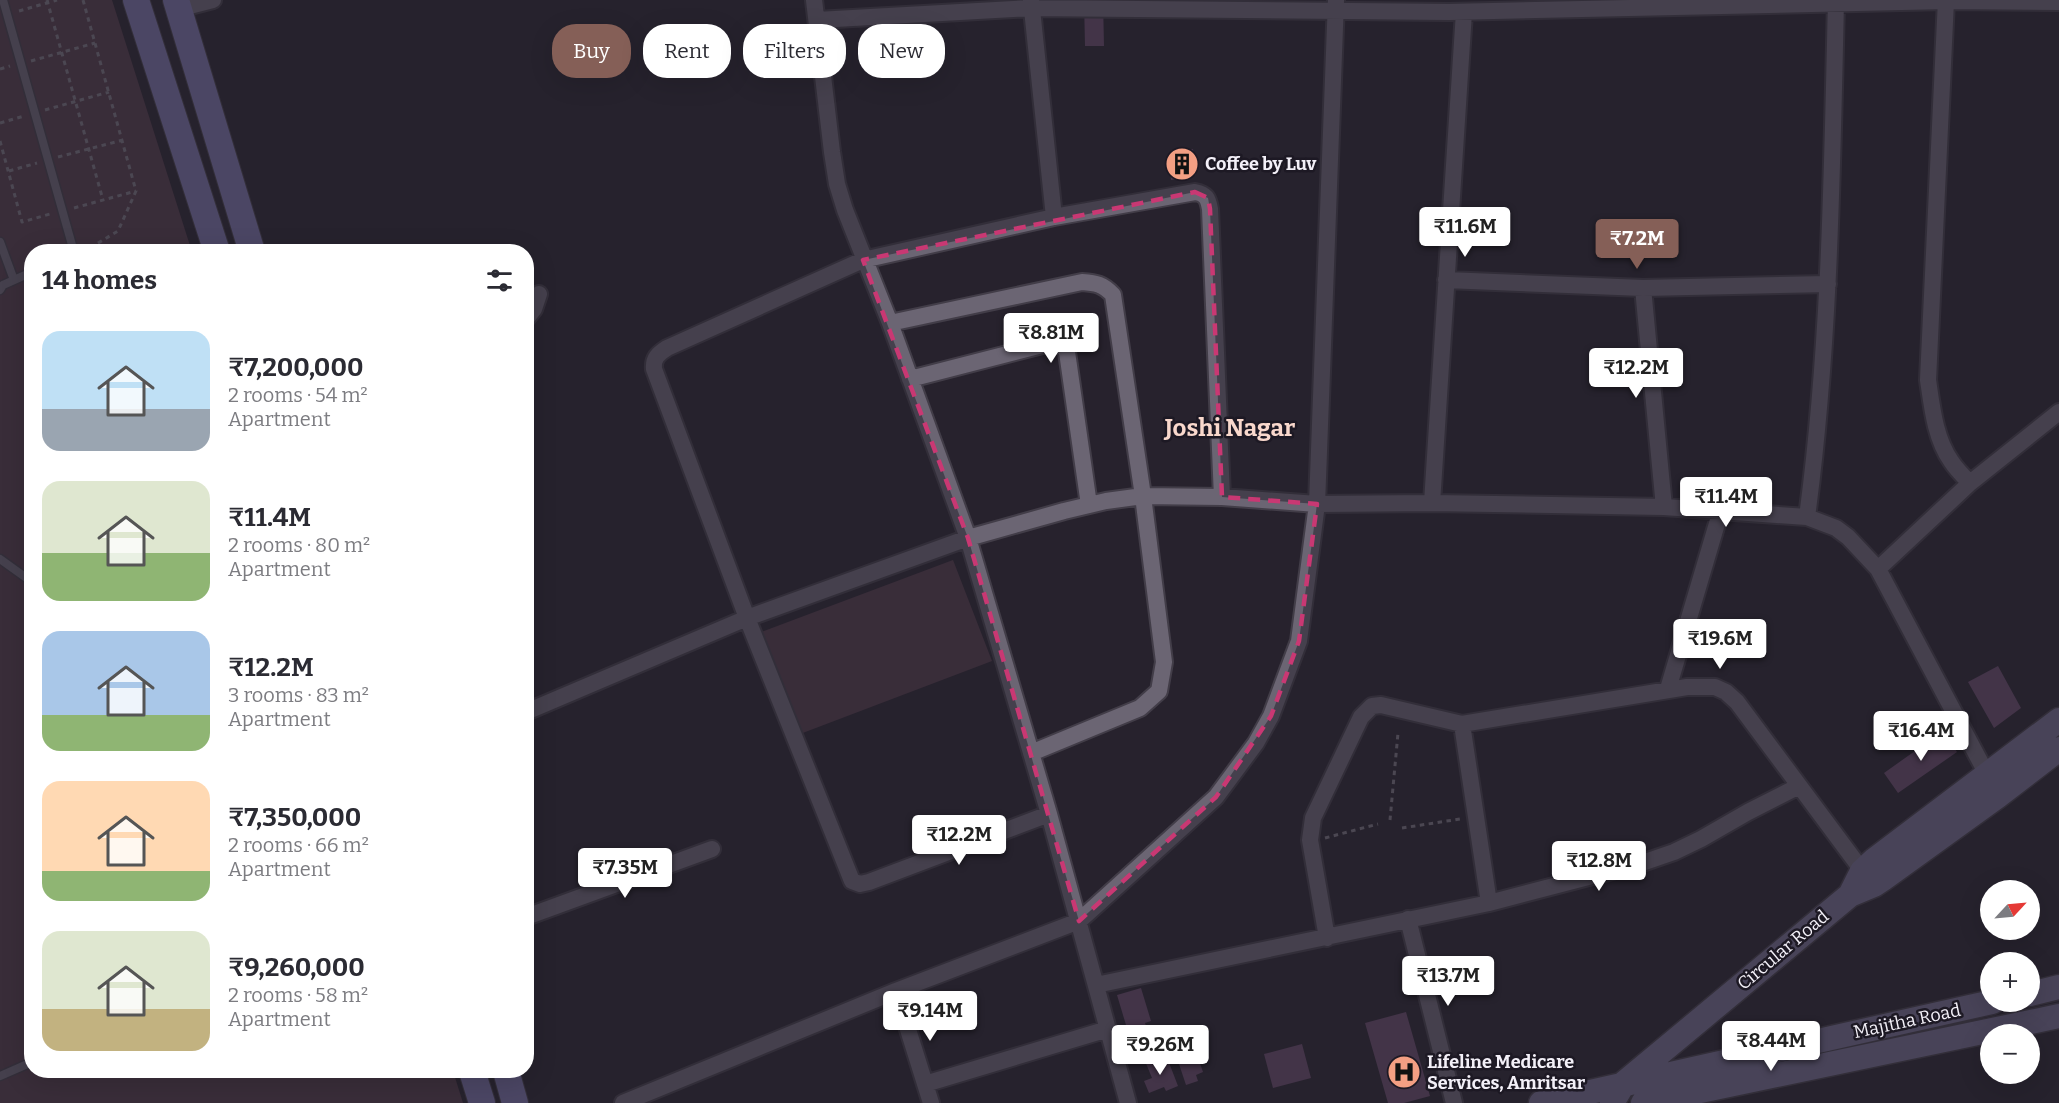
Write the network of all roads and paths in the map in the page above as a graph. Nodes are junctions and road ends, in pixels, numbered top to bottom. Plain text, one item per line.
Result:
1 (3, 0) edge
2 (57, 0) edge
3 (83, 0) edge
4 (136, 0) edge
5 (213, 0) edge
6 (814, 0) edge
7 (1946, 0) edge
8 (47, 1) edge
9 (1836, 2) edge
10 (2059, 2) edge
11 (177, 4) edge
12 (1031, 4) edge
13 (1336, 5) edge
14 (1464, 6) edge
15 (7, 14) junction
16 (817, 20) junction
17 (96, 43) junction
18 (63, 52) junction
19 (21, 63) junction
20 (0, 69) edge
21 (109, 92) junction
22 (76, 102) junction
23 (35, 113) junction
24 (0, 123) edge
25 (123, 140) junction
26 (89, 149) junction
27 (48, 160) junction
28 (8, 171) dead end
29 (103, 200) dead end
30 (1054, 217) junction
31 (0, 242) edge
32 (72, 244) edge
33 (96, 244) edge
34 (214, 244) edge
35 (250, 244) edge
36 (863, 260) junction
37 (24, 276) edge
38 (14, 280) junction
39 (1446, 280) junction
40 (1828, 284) junction
41 (1643, 288) junction
42 (0, 290) edge
43 (539, 294) dead end
44 (534, 309) edge
45 (890, 323) junction
46 (910, 379) junction
47 (2059, 412) edge
48 (1970, 483) junction
49 (1143, 496) junction
50 (1222, 497) junction
51 (1432, 503) junction
52 (1317, 504) junction
53 (1089, 505) junction
54 (1664, 507) junction
55 (1721, 510) junction
56 (1808, 517) junction
57 (968, 538) junction
58 (2, 562) edge
59 (1878, 569) junction
60 (24, 577) edge
61 (747, 618) junction
62 (1668, 689) junction
63 (534, 709) edge
64 (2059, 720) edge
65 (1462, 724) junction
66 (1398, 733) dead end
67 (2059, 749) edge
68 (1031, 753) junction
69 (1988, 775) junction
70 (1799, 786) junction
71 (1998, 796) junction
72 (1049, 813) junction
73 (1464, 819) dead end
74 (1390, 820) dead end
75 (1378, 824) dead end
76 (1402, 828) dead end
77 (1325, 838) dead end
78 (712, 849) dead end
79 (1868, 878) junction
80 (1489, 903) junction
81 (534, 915) edge
82 (1408, 919) junction
83 (1079, 921) junction
84 (1327, 938) junction
85 (1096, 986) junction
86 (2059, 987) edge
87 (896, 991) junction
88 (2040, 992) edge
89 (1980, 1005) edge
90 (2059, 1016) edge
91 (1108, 1029) junction
92 (24, 1066) edge
93 (0, 1076) edge
94 (474, 1078) edge
95 (508, 1078) edge
96 (925, 1084) junction
97 (1618, 1093) edge
98 (482, 1103) edge
99 (515, 1103) edge
100 (623, 1103) edge
101 (931, 1103) edge
102 (1128, 1103) edge
103 (1454, 1103) edge
104 (1541, 1103) edge
105 (1643, 1103) edge

1 - 15 lane
2 - 8 path
3 - 17 path
4 - 34 main road
5 - 11 street
6 - 16 street
7 - 9 street
7 - 10 street
7 - 48 street
8 - 15 path
8 - 18 path
9 - 14 street
9 - 40 street
11 - 35 main road
12 - 13 street
12 - 16 street
12 - 30 street
13 - 14 street
13 - 52 street
14 - 39 street
15 - 19 lane
16 - 36 street
17 - 18 path
17 - 21 path
18 - 19 path
18 - 22 path
19 - 20 path
19 - 23 lane
21 - 22 path
21 - 25 path
22 - 23 path
22 - 26 path
23 - 24 path
23 - 27 lane
25 - 26 path
25 - 33 path
26 - 27 path
26 - 29 path
27 - 28 path
27 - 32 lane
30 - 36 street
30 - 50 street
31 - 38 lane
36 - 45 street
36 - 61 street
37 - 38 lane
38 - 42 lane
39 - 41 street
39 - 51 street
40 - 41 street
40 - 56 street
41 - 54 street
43 - 44 street
45 - 46 street
45 - 49 street
46 - 53 street
46 - 57 street
47 - 48 street
48 - 59 street
49 - 50 street
49 - 53 street
49 - 68 street
50 - 52 street
51 - 52 street
51 - 54 street
52 - 83 street
53 - 57 street
54 - 55 street
55 - 56 street
55 - 62 street
56 - 59 street
57 - 61 street
57 - 68 street
58 - 60 lane
59 - 69 street
61 - 63 street
61 - 72 street
62 - 65 street
62 - 70 street
64 - 69 main road, Circular Road
65 - 80 street
65 - 84 street
66 - 74 path
67 - 71 main road, Circular Road
68 - 72 street
69 - 71 street
69 - 79 main road, Circular Road
70 - 79 street
70 - 80 street
71 - 79 main road, Circular Road
72 - 83 street
73 - 76 path
75 - 77 path
78 - 81 street
79 - 97 main road, Circular Road
80 - 82 street
82 - 84 street
82 - 103 street
83 - 85 street
83 - 87 street
84 - 85 street
85 - 91 street
86 - 88 main road
87 - 96 street
87 - 100 street
89 - 97 main road, Majitha Road
90 - 105 main road, Majitha Road
91 - 96 street
91 - 102 street
92 - 93 lane
94 - 98 main road
95 - 99 main road
96 - 101 street
97 - 104 main road, Majitha Road

